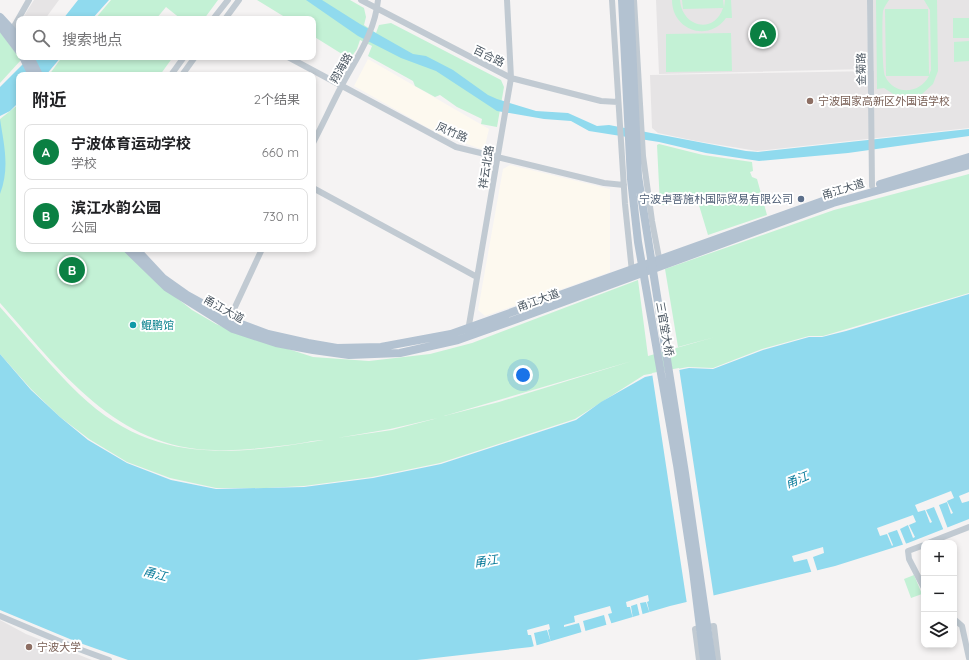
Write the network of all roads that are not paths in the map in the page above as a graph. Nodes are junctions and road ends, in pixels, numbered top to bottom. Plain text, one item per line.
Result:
1 (29, 0) edge
2 (228, 0) edge
3 (239, 0) edge
4 (361, 0) edge
5 (378, 0) edge
6 (508, 0) edge
7 (612, 0) edge
8 (622, 0) edge
9 (630, 0) edge
10 (634, 0) edge
11 (870, 0) edge
12 (377, 10) junction
13 (20, 16) edge
14 (217, 16) edge
15 (227, 16) edge
16 (0, 17) edge
17 (16, 23) edge
18 (0, 26) edge
19 (12, 30) junction
20 (16, 36) edge
21 (16, 47) edge
22 (26, 60) edge
23 (27, 60) edge
24 (182, 60) edge
25 (193, 60) edge
26 (294, 60) edge
27 (31, 72) edge
28 (37, 72) edge
29 (173, 72) edge
30 (184, 72) edge
31 (316, 72) edge
32 (316, 72) edge
33 (511, 78) junction
34 (342, 86) junction
35 (618, 102) junction
36 (316, 137) edge
37 (499, 157) junction
38 (969, 157) edge
39 (969, 165) edge
40 (624, 185) junction
41 (872, 186) junction
42 (316, 190) edge
43 (130, 252) edge
44 (139, 252) edge
45 (261, 252) edge
46 (660, 263) junction
47 (632, 273) junction
48 (477, 277) junction
49 (228, 321) junction
50 (468, 332) junction
51 (969, 526) edge
52 (935, 540) edge
53 (921, 546) edge
54 (921, 582) edge
55 (0, 616) edge
56 (957, 622) edge
57 (969, 658) edge
58 (109, 660) edge
59 (699, 660) edge
60 (704, 660) edge
61 (712, 660) edge
62 (718, 660) edge

1 - 13 street
2 - 14 street
3 - 15 street
4 - 12 street, 百合路
5 - 12 street, 翔海路
6 - 33 street, 祥云北路
7 - 35 street
8 - 60 main road, 三官堂大桥, bridge
9 - 61 main road, 三官堂大桥, bridge
10 - 46 street
11 - 41 street, 金菊路
12 - 33 street, 百合路
12 - 34 street, 翔海路
16 - 19 main road
17 - 19 street
18 - 21 main road
19 - 20 main road
22 - 27 main road
23 - 28 main road
24 - 29 street
25 - 30 street
26 - 31 street, 凤竹路
32 - 34 street, 凤竹路
33 - 35 street, 百合路
33 - 37 street, 祥云北路
34 - 36 street, 翔海路
34 - 37 street, 凤竹路
35 - 40 street
37 - 40 street, 凤竹路
37 - 48 street, 祥云北路
38 - 41 main road, 甬江大道
39 - 46 main road, 甬江大道
40 - 47 street
41 - 46 main road, 甬江大道
42 - 48 street
43 - 49 main road, 甬江大道
44 - 49 main road, 甬江大道
45 - 49 street
46 - 47 main road, 甬江大道
47 - 50 main road, 甬江大道
48 - 50 street, 祥云北路
49 - 50 main road, 甬江大道
51 - 52 street
53 - 54 street
55 - 58 street
56 - 57 street
59 - 62 street

